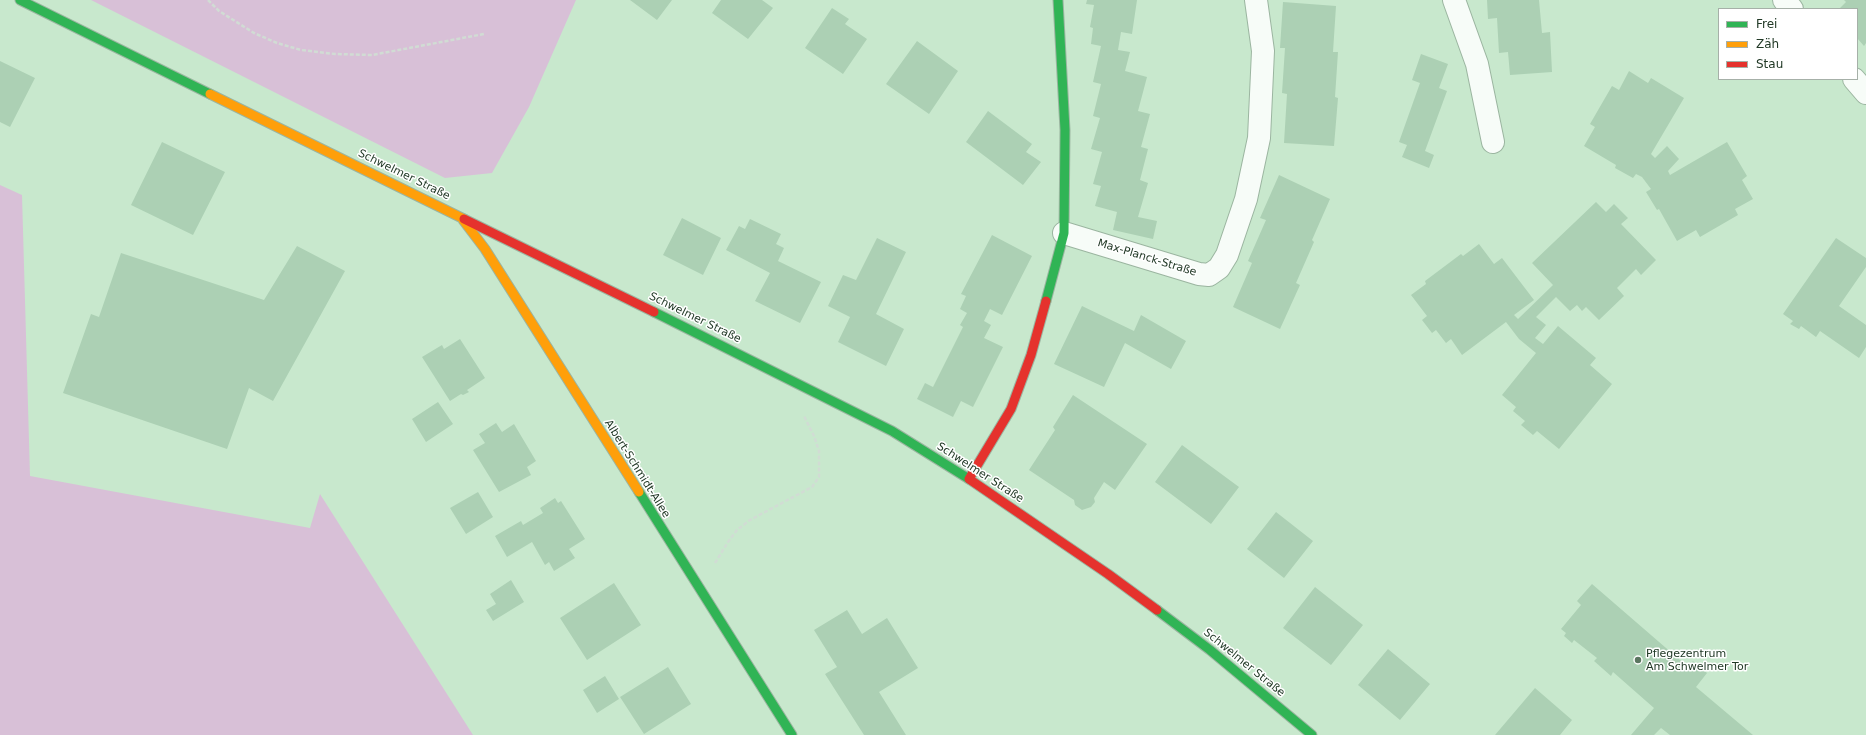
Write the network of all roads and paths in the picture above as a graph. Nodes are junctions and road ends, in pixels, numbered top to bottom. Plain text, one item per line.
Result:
1 (20, 0) edge
2 (208, 0) edge
3 (1056, 0) edge
4 (1256, 0) edge
5 (1454, 0) edge
6 (1784, 0) edge
7 (1791, 8) edge
8 (484, 34) dead end
9 (1855, 80) edge
10 (1866, 93) edge
11 (1493, 142) dead end
12 (461, 217) junction
13 (1064, 233) junction
14 (807, 387) junction
15 (970, 479) junction
16 (698, 589) junction
17 (792, 735) edge
18 (1312, 735) edge

1 - 12 street, Schwelmer Straße
2 - 8 path
3 - 13 street
4 - 13 street, Max-Planck-Straße
5 - 11 street
6 - 7 street
9 - 10 street
12 - 14 street, Schwelmer Straße
12 - 16 street, Albert-Schmidt-Allee
13 - 15 street
14 - 15 street, Schwelmer Straße
14 - 16 path
15 - 18 street, Schwelmer Straße
16 - 17 street, Albert-Schmidt-Allee

